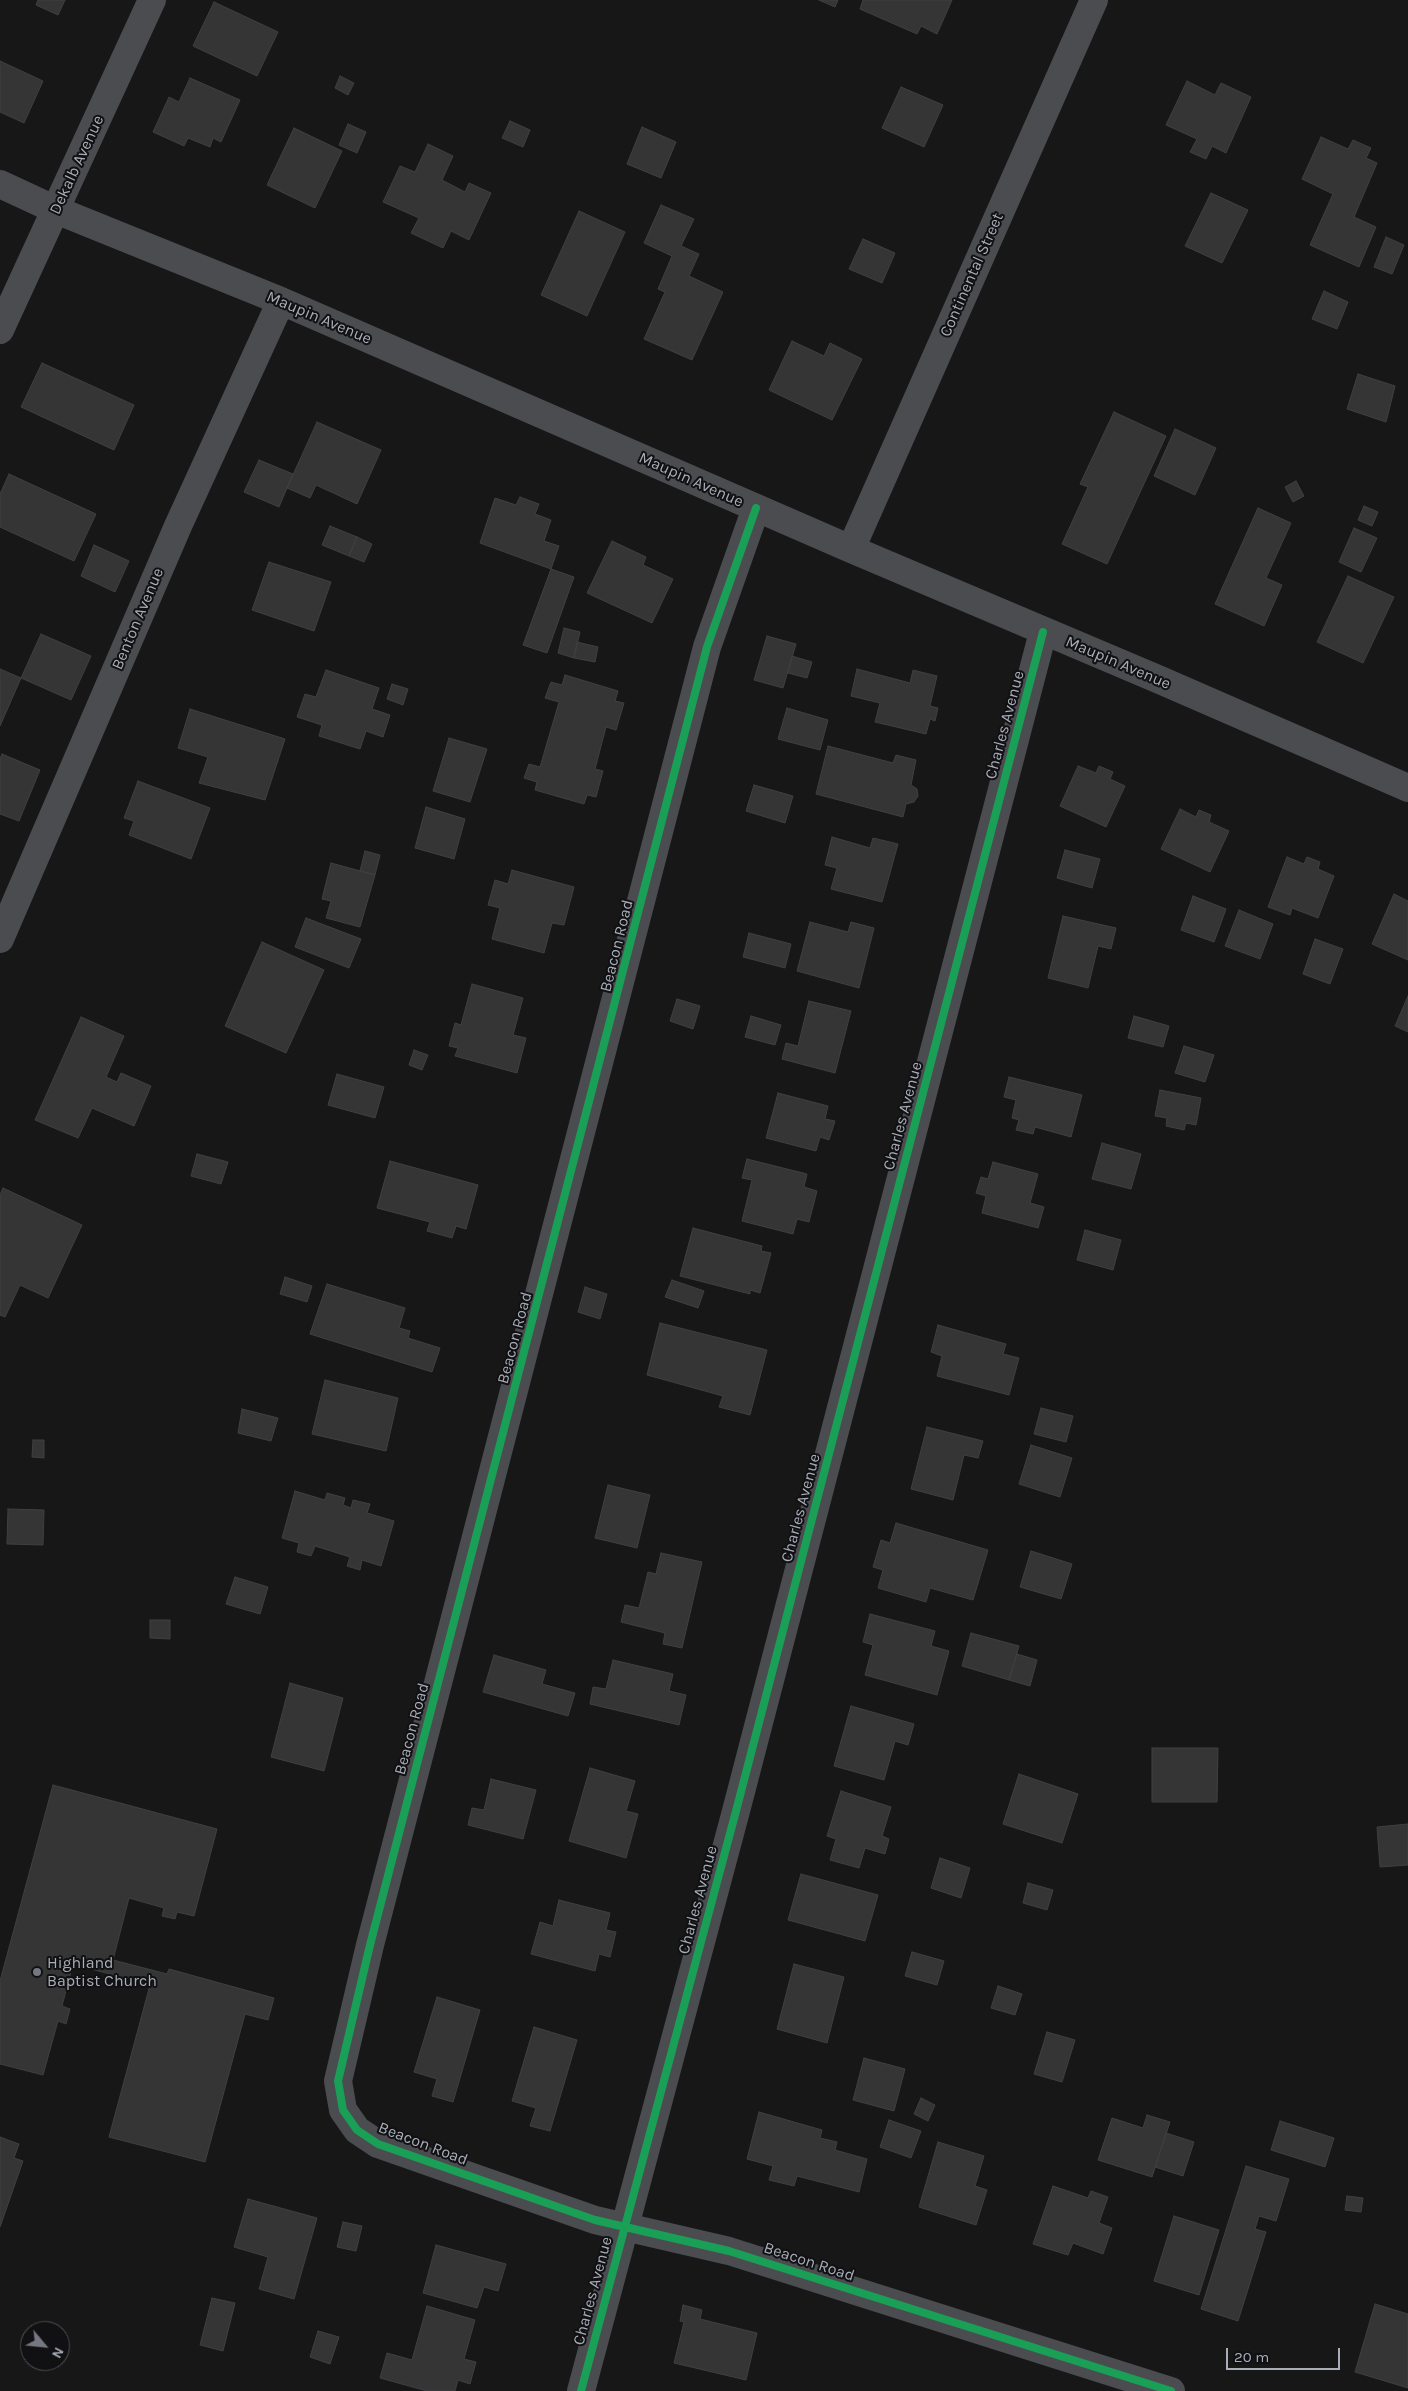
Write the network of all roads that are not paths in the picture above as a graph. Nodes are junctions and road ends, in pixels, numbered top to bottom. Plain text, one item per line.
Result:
1 (152, 0) edge
2 (1094, 0) edge
3 (0, 184) edge
4 (56, 210) junction
5 (281, 301) junction
6 (0, 330) edge
7 (756, 508) junction
8 (851, 550) junction
9 (1044, 632) junction
10 (1408, 788) edge
11 (0, 939) edge
12 (624, 2227) junction
13 (581, 2391) edge
14 (1171, 2391) edge

1 - 4 street, Dekalb Avenue
2 - 8 street, Continental Street
3 - 4 street, Maupin Avenue
4 - 5 street, Maupin Avenue
4 - 6 street, Dekalb Avenue
5 - 7 street, Maupin Avenue
5 - 11 street, Benton Avenue
7 - 8 street, Maupin Avenue
7 - 12 street, Beacon Road
8 - 9 street, Maupin Avenue
9 - 10 street, Maupin Avenue
9 - 12 street, Charles Avenue
12 - 13 street, Charles Avenue
12 - 14 street, Beacon Road

